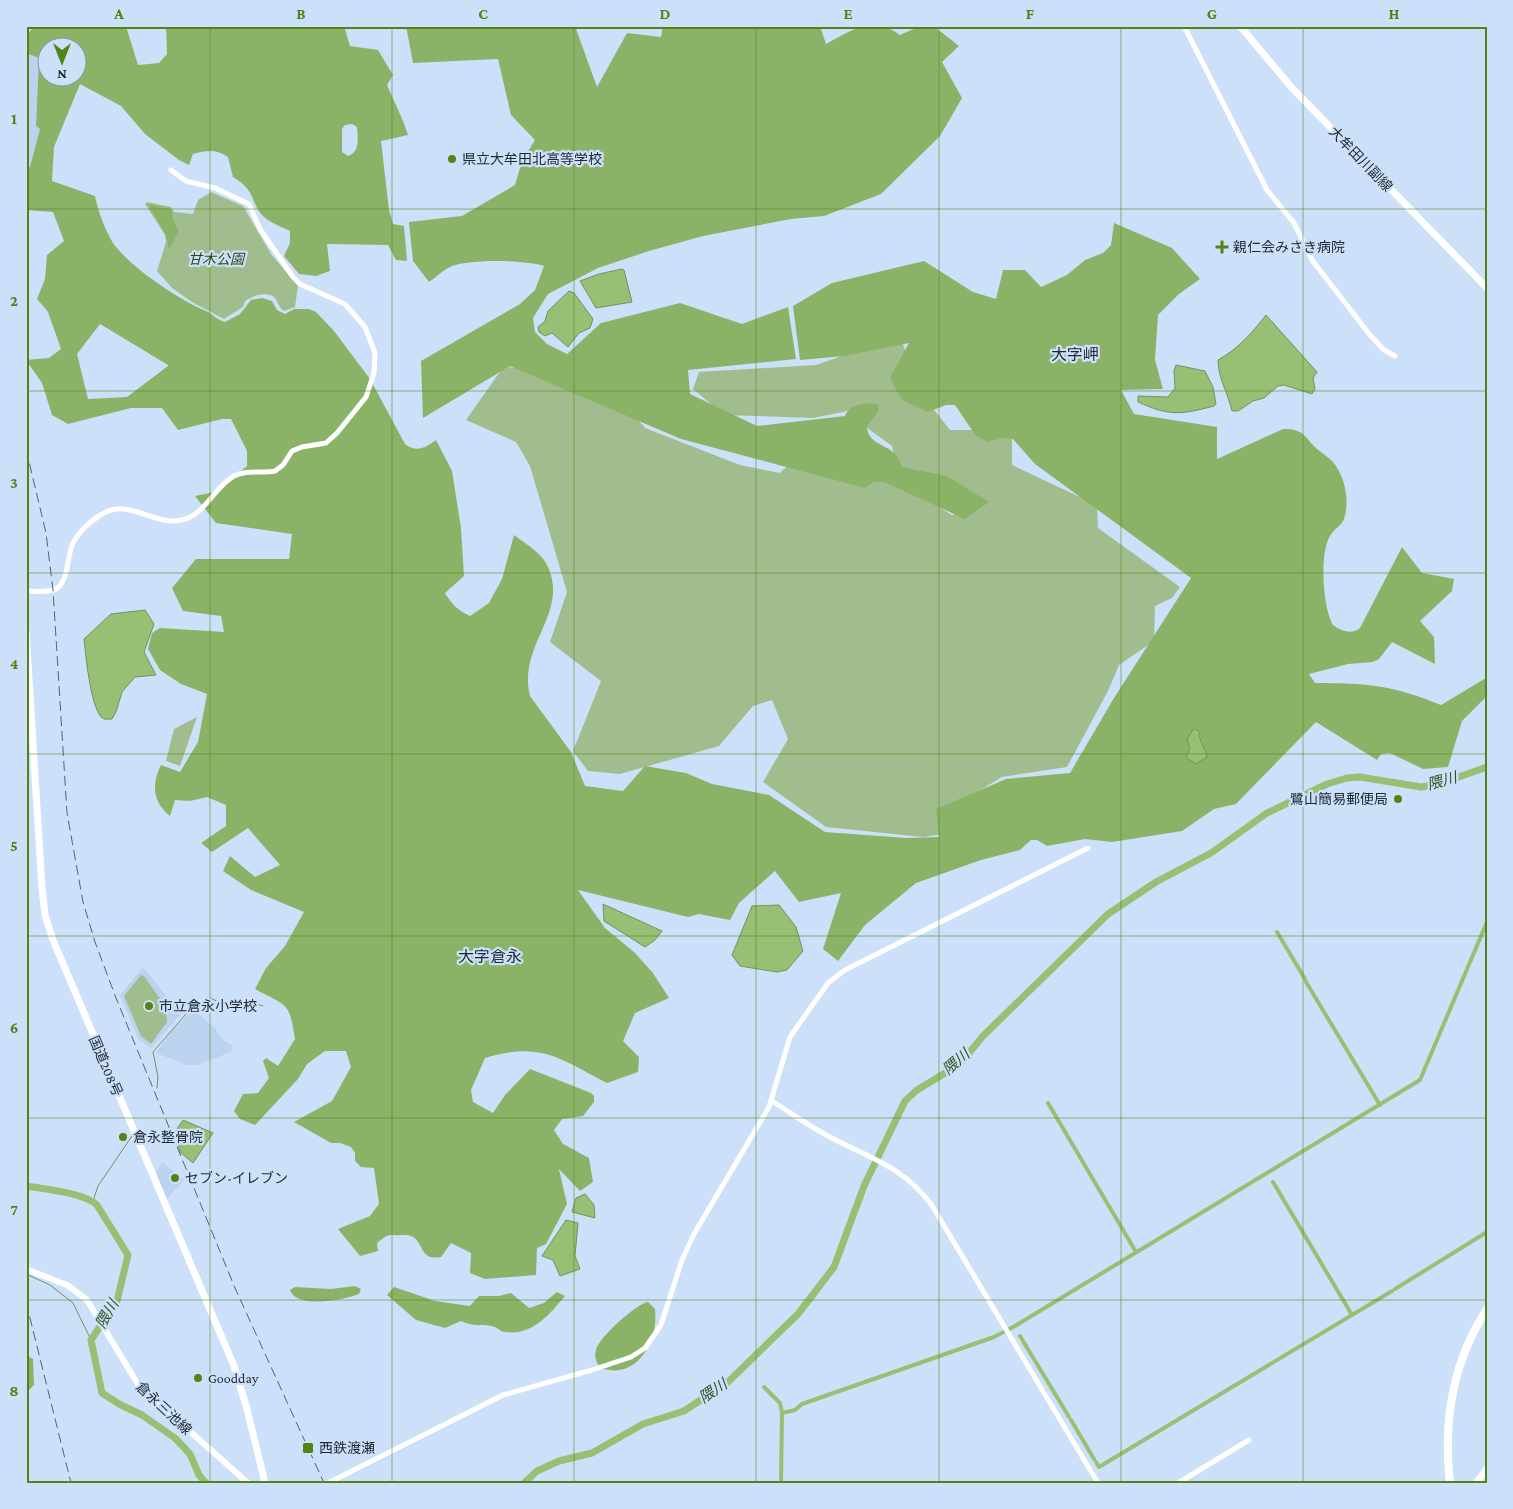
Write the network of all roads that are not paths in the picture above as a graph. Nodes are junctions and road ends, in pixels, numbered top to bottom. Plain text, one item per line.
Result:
1 (1184, 26) edge
2 (1240, 26) edge
3 (171, 170) dead end
4 (1487, 288) edge
5 (1395, 356) dead end
6 (26, 591) edge
7 (26, 631) edge
8 (1088, 848) dead end
9 (772, 1100) junction
10 (26, 1269) edge
11 (1487, 1308) edge
12 (1487, 1315) edge
13 (1249, 1440) dead end
14 (1487, 1469) edge
15 (248, 1483) edge
16 (265, 1483) edge
17 (328, 1483) edge
18 (1098, 1483) edge
19 (1178, 1483) edge
20 (1452, 1483) edge
21 (1476, 1483) edge

1 - 5 street
2 - 4 main road, 大牟田川副線
3 - 6 street
7 - 16 main road, 国道208号
8 - 9 street
9 - 17 street
9 - 18 street
10 - 15 main road, 倉永三池線
11 - 20 highway
12 - 20 highway
13 - 19 street
14 - 21 main road

